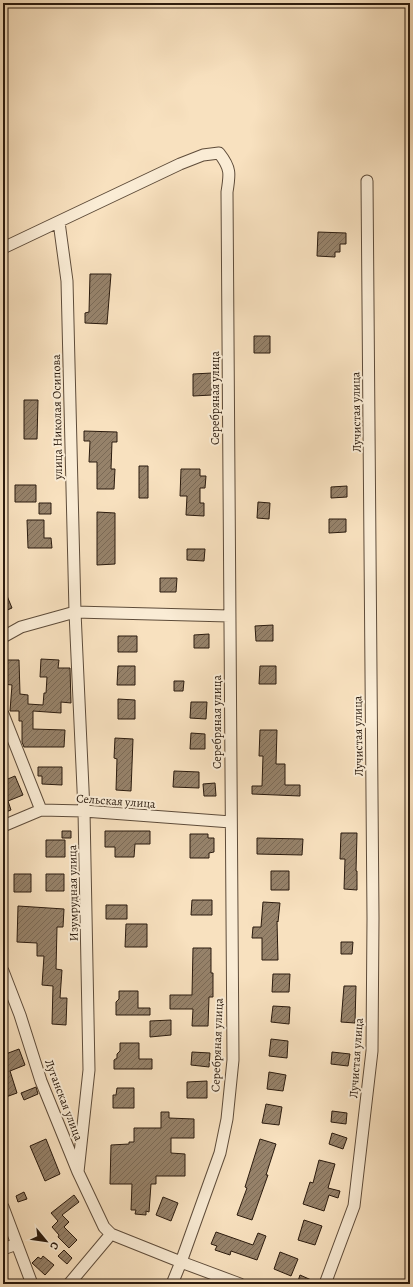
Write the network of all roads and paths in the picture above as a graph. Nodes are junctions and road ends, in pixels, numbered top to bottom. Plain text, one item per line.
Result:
1 (366, 181) dead end
2 (59, 222) junction
3 (3, 248) edge
4 (75, 612) junction
5 (230, 616) junction
6 (3, 637) edge
7 (3, 714) edge
8 (41, 810) junction
9 (84, 811) junction
10 (231, 822) junction
11 (3, 826) edge
12 (3, 971) edge
13 (78, 1172) junction
14 (3, 1207) edge
15 (111, 1234) junction
16 (17, 1244) junction
17 (3, 1249) edge
18 (182, 1262) junction
19 (32, 1284) edge
20 (69, 1284) edge
21 (172, 1284) edge
22 (240, 1284) edge
23 (324, 1284) edge

1 - 23 street, Лучистая улица
2 - 3 street
2 - 4 street, улица Николая Осипова
2 - 5 street, Серебряная улица
4 - 5 street
4 - 6 street
4 - 9 street, Изумрудная улица
5 - 10 street, Серебряная улица
7 - 8 street
8 - 9 street, Сельская улица
8 - 11 street, Сельская улица
9 - 10 street, Сельская улица
9 - 13 street, Изумрудная улица
10 - 18 street, Серебряная улица
12 - 13 street, Луганская улица
13 - 15 street, Луганская улица
14 - 16 street
15 - 18 street
15 - 20 street
16 - 17 street
16 - 19 street
18 - 21 street, Серебряная улица
18 - 22 street

